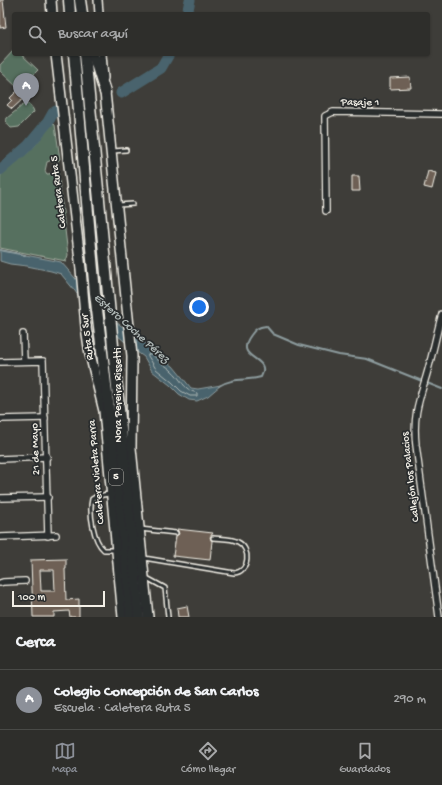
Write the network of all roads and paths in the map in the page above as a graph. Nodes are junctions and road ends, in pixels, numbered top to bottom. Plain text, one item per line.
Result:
1 (50, 0) edge
2 (69, 0) edge
3 (80, 0) edge
4 (98, 0) edge
5 (52, 12) edge
6 (70, 12) edge
7 (82, 12) edge
8 (99, 12) edge
9 (56, 56) edge
10 (74, 56) edge
11 (85, 56) edge
12 (93, 56) edge
13 (102, 56) edge
14 (106, 92) junction
15 (442, 114) edge
16 (126, 150) dead end
17 (111, 151) junction
18 (133, 204) dead end
19 (116, 205) junction
20 (326, 211) dead end
21 (442, 314) edge
22 (86, 327) joint
23 (440, 327) edge
24 (23, 334) dead end
25 (24, 361) junction
26 (0, 362) edge
27 (45, 418) junction
28 (0, 419) edge
29 (47, 457) junction
30 (0, 459) edge
31 (111, 493) junction
32 (48, 497) junction
33 (0, 498) edge
34 (139, 529) junction
35 (176, 533) dead end
36 (56, 535) dead end
37 (48, 536) junction
38 (0, 537) edge
39 (213, 538) dead end
40 (116, 549) junction
41 (142, 558) junction
42 (143, 576) junction
43 (25, 581) dead end
44 (0, 583) edge
45 (123, 617) edge
46 (131, 617) edge
47 (139, 617) edge
48 (148, 617) edge
49 (168, 617) edge
50 (439, 617) edge

1 - 5 main road
2 - 6 highway
3 - 7 highway
4 - 8 street
9 - 22 main road, Caletera Ruta 5
10 - 46 highway, Ruta 5 Sur / 5
11 - 47 highway, Ruta 5 Sur / 5
12 - 14 highway
13 - 14 street, Nora Pereira Rissetti
14 - 17 main road, Nora Pereira Rissetti
15 - 20 street, Pasaje 1
16 - 17 lane
17 - 19 main road, Nora Pereira Rissetti
18 - 19 lane
19 - 34 main road, Nora Pereira Rissetti
21 - 23 street, Callejón los Palacios
22 - 31 main road, Caletera Violeta Parra
23 - 50 street, Callejón los Palacios
24 - 25 street
25 - 26 street
25 - 27 street, 21 de Mayo
27 - 28 street
27 - 29 street, 21 de Mayo
29 - 30 street
29 - 32 street, 21 de Mayo
31 - 40 main road, Caletera Violeta Parra
31 - 40 lane
32 - 33 street
32 - 37 street, 21 de Mayo
34 - 35 lane
34 - 41 main road, Nora Pereira Rissetti
36 - 37 street
37 - 38 street
39 - 41 lane
40 - 45 main road, Caletera Violeta Parra
41 - 42 main road, Nora Pereira Rissetti
42 - 48 main road, Nora Pereira Rissetti
42 - 49 lane
43 - 44 street

